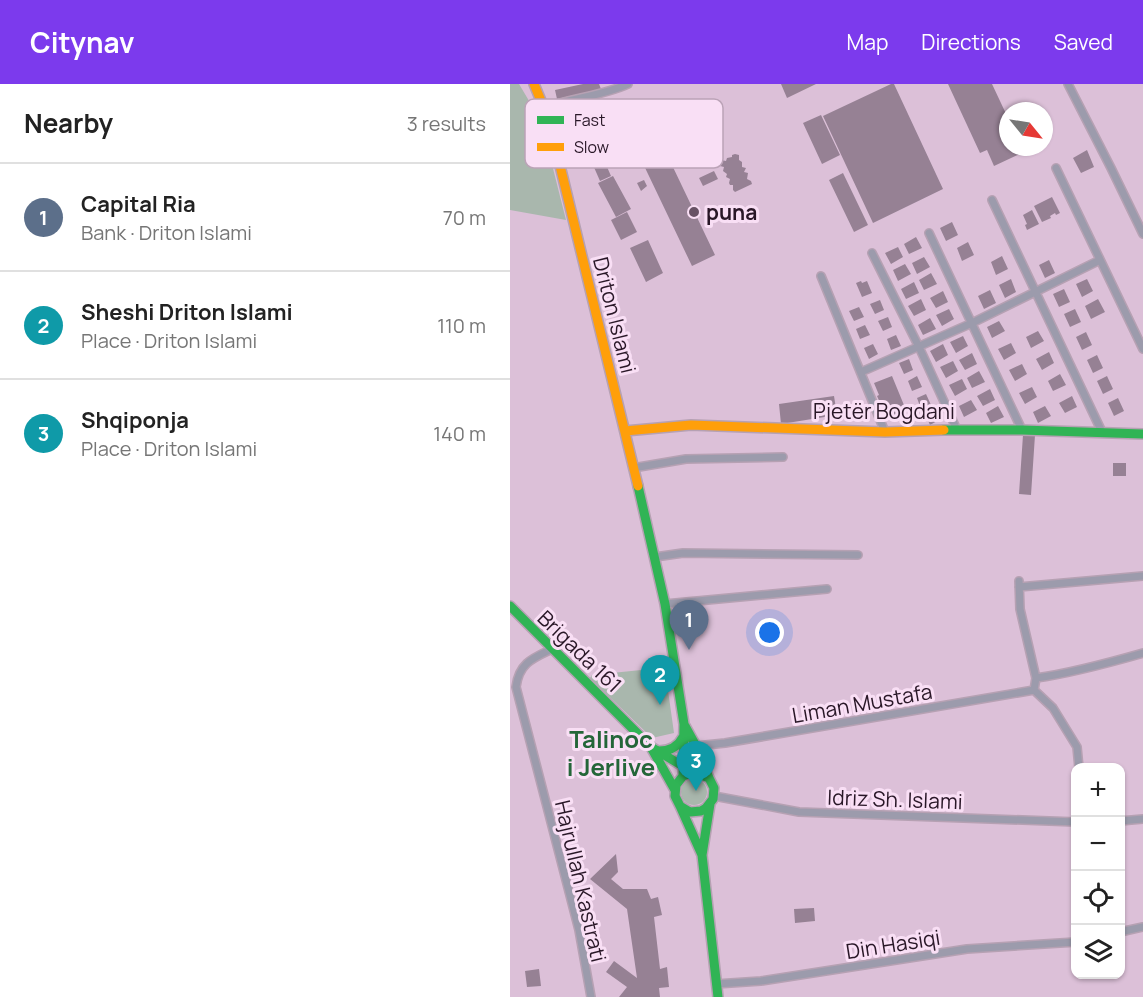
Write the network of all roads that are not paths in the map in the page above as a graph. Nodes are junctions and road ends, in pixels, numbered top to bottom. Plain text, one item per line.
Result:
1 (534, 84) edge
2 (628, 84) edge
3 (1068, 84) edge
4 (540, 99) edge
5 (575, 99) edge
6 (561, 168) edge
7 (1056, 168) dead end
8 (992, 200) dead end
9 (929, 233) dead end
10 (1143, 234) edge
11 (872, 253) dead end
12 (1100, 260) junction
13 (821, 276) dead end
14 (1036, 291) junction
15 (972, 323) junction
16 (919, 346) junction
17 (1143, 349) edge
18 (861, 372) junction
19 (957, 430) junction
20 (1022, 430) junction
21 (626, 431) junction
22 (885, 432) junction
23 (1102, 432) junction
24 (1143, 434) edge
25 (783, 457) dead end
26 (633, 468) junction
27 (858, 555) dead end
28 (655, 557) junction
29 (1143, 576) edge
30 (827, 589) dead end
31 (665, 604) junction
32 (510, 606) edge
33 (552, 649) junction
34 (1143, 653) edge
35 (1036, 678) junction
36 (1034, 690) junction
37 (684, 724) junction
38 (684, 735) junction
39 (696, 746) junction
40 (655, 749) junction
41 (1079, 763) edge
42 (684, 772) junction
43 (709, 778) junction
44 (675, 790) junction
45 (712, 800) junction
46 (680, 806) junction
47 (1143, 819) edge
48 (1125, 821) edge
49 (1071, 822) edge
50 (702, 855) junction
51 (1143, 927) edge
52 (1125, 931) edge
53 (1071, 942) edge
54 (716, 984) junction
55 (591, 997) edge
56 (718, 997) edge

1 - 4 street, Driton Islami
2 - 5 street
3 - 10 street
6 - 21 street, Driton Islami
7 - 12 street
8 - 14 street
9 - 15 street
11 - 16 street
12 - 14 street
12 - 17 street
13 - 18 street
14 - 15 street
14 - 23 street
15 - 16 street
15 - 20 street
16 - 18 street
16 - 19 street
18 - 22 street
19 - 20 street, Pjetër Bogdani
19 - 22 street, Pjetër Bogdani
20 - 23 street, Pjetër Bogdani
21 - 22 street, Pjetër Bogdani
21 - 26 street, Driton Islami
23 - 24 street, Pjetër Bogdani
25 - 26 street
26 - 28 street, Driton Islami
27 - 28 street
28 - 31 street, Driton Islami
29 - 35 street
30 - 31 street
31 - 37 street, Driton Islami
32 - 33 street, Brigada 161
33 - 40 street, Brigada 161
33 - 55 street, Hajrullah Kastrati
34 - 35 street
35 - 36 street
36 - 39 street, Liman Mustafa
36 - 41 street
37 - 38 street, Driton Islami
37 - 39 street, Driton Islami
38 - 40 street
38 - 42 street, Driton Islami
39 - 43 street, Driton Islami
40 - 42 street, Brigada 161
40 - 44 street, Brigada 161
42 - 43 street
42 - 44 street, Driton Islami
43 - 45 street, Driton Islami
44 - 46 street, Driton Islami
45 - 46 street
45 - 49 street, Idriz Sh. Islami
45 - 50 street, Driton Islami
46 - 50 street, Driton Islami
47 - 48 street
50 - 54 street, Driton Islami
51 - 52 street
53 - 54 street, Din Hasiqi
54 - 56 street, Driton Islami

